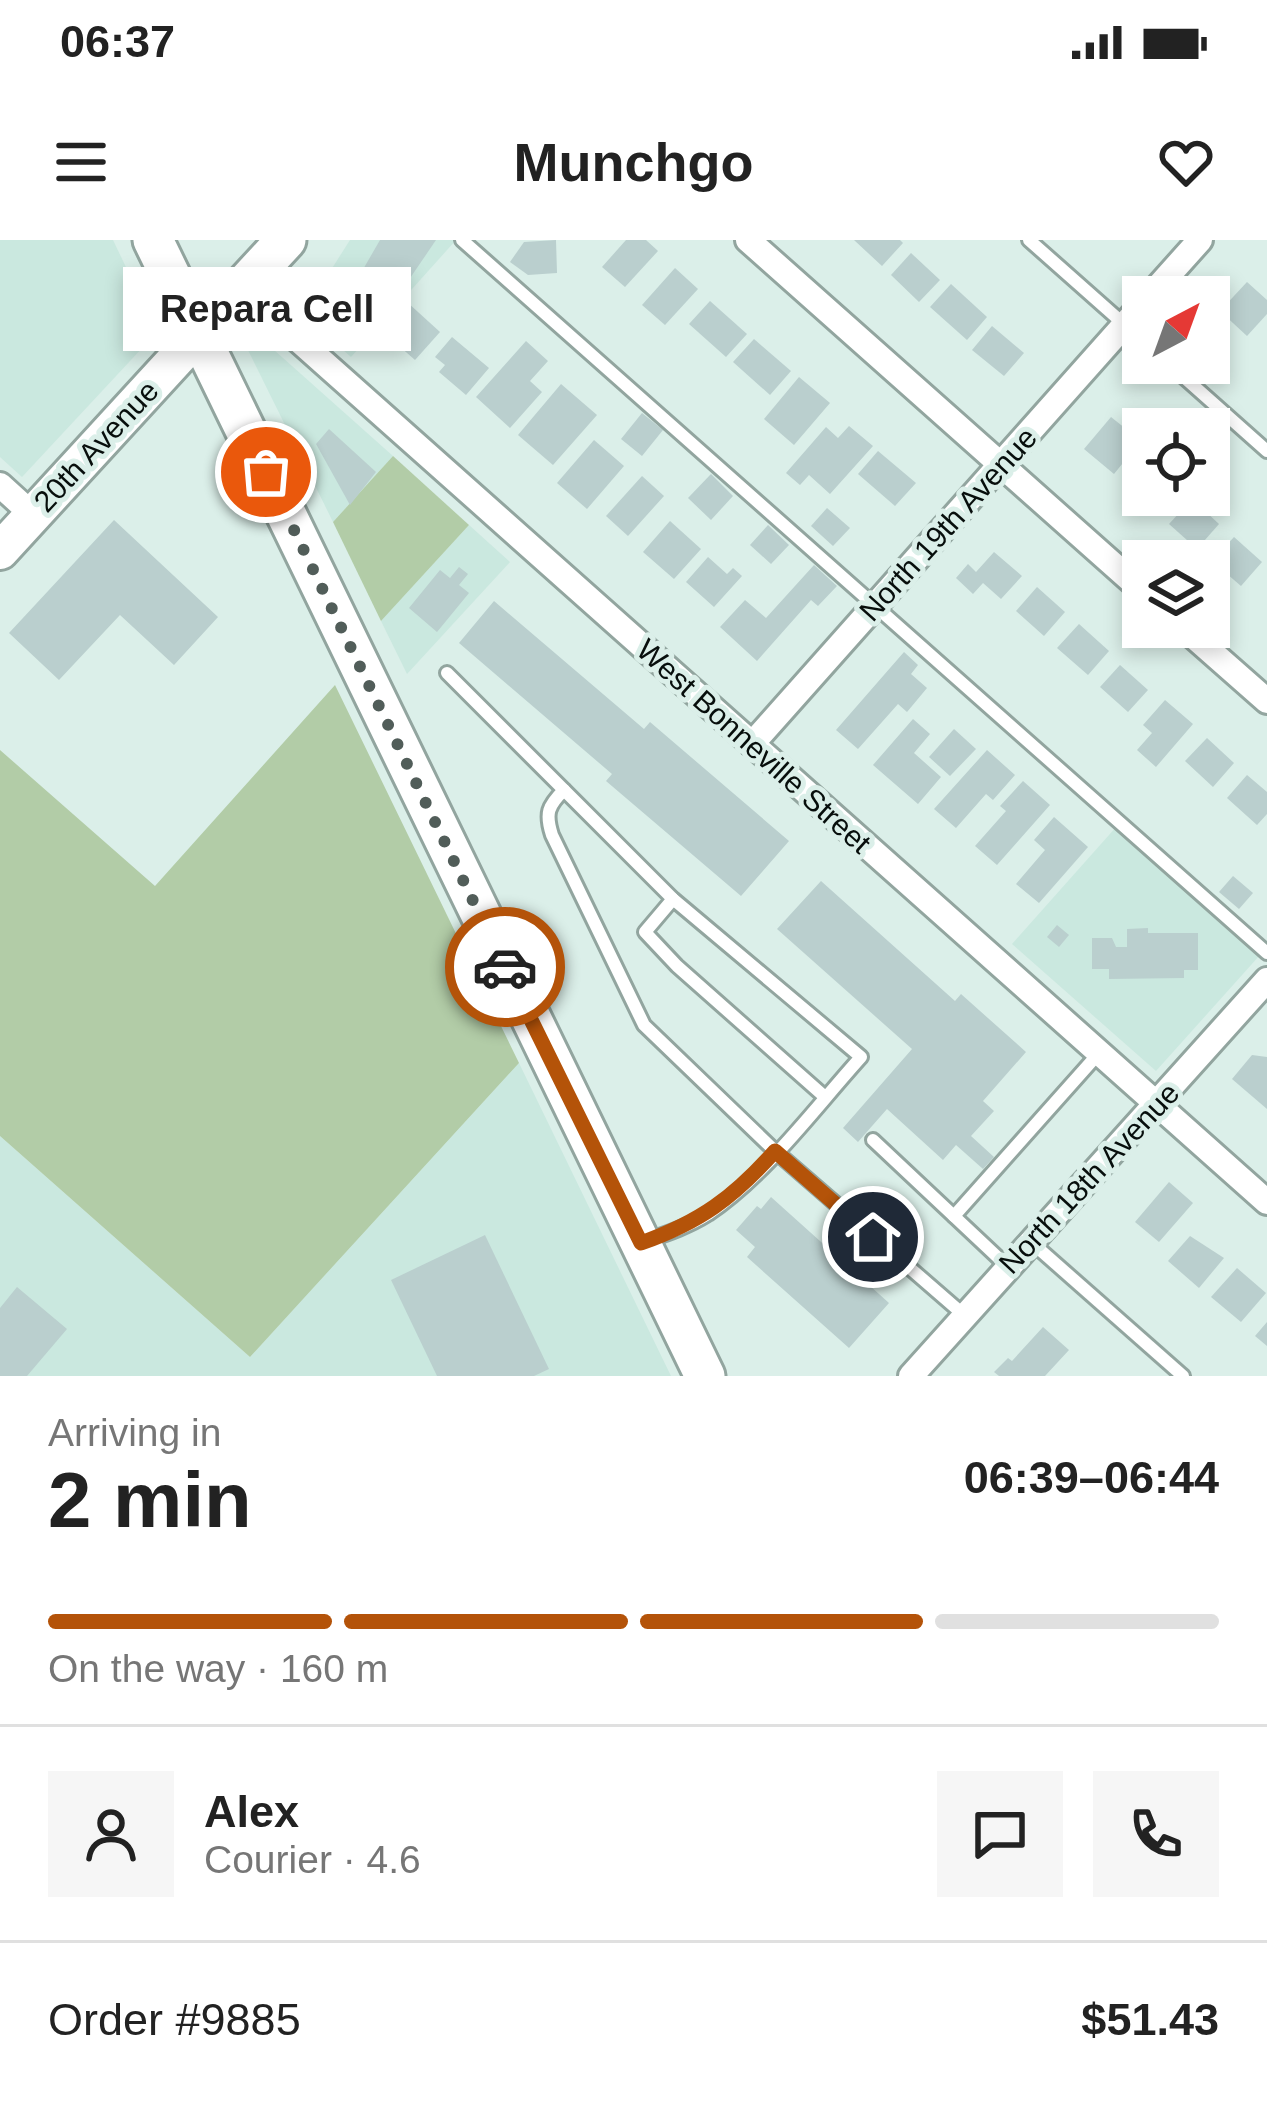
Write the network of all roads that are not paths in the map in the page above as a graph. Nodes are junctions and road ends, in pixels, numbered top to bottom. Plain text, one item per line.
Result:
1 (153, 240) edge
2 (286, 240) edge
3 (462, 240) edge
4 (748, 240) edge
5 (1029, 240) edge
6 (1200, 240) edge
7 (1168, 276) edge
8 (241, 289) junction
9 (1122, 322) edge
10 (200, 333) junction
11 (1122, 345) edge
12 (1192, 384) edge
13 (1267, 451) edge
14 (1000, 465) junction
15 (0, 484) edge
16 (33, 515) junction
17 (0, 551) edge
18 (1122, 572) edge
19 (874, 607) junction
20 (1207, 648) edge
21 (447, 673) dead end
22 (1267, 701) edge
23 (752, 744) junction
24 (564, 790) junction
25 (673, 899) junction
26 (1267, 952) edge
27 (1267, 980) edge
28 (1099, 1053) junction
29 (825, 1096) junction
30 (1155, 1103) junction
31 (873, 1140) dead end
32 (775, 1151) junction
33 (1267, 1202) edge
34 (955, 1216) junction
35 (1029, 1240) junction
36 (641, 1243) junction
37 (1007, 1266) junction
38 (964, 1315) junction
39 (706, 1376) edge
40 (911, 1376) edge
41 (1183, 1376) edge

1 - 10 main road
2 - 8 main road, 20th Avenue
3 - 19 lane
4 - 14 street
5 - 9 lane
6 - 7 street
8 - 10 main road, 20th Avenue
8 - 23 street, West Bonneville Street
10 - 16 main road, 20th Avenue
10 - 36 main road
11 - 14 street, North 19th Avenue
12 - 13 lane
14 - 18 street
14 - 19 street, North 19th Avenue
15 - 16 street
16 - 17 main road, 20th Avenue
19 - 23 street, North 19th Avenue
19 - 26 lane
20 - 22 street
21 - 24 lane
23 - 28 street, West Bonneville Street
24 - 25 lane
24 - 32 lane
25 - 29 lane
25 - 29 lane
27 - 30 street, North 18th Avenue
28 - 30 street, West Bonneville Street
28 - 34 lane
29 - 32 lane
30 - 33 street, West Bonneville Street
30 - 35 street, North 18th Avenue
31 - 34 lane
32 - 36 lane
32 - 38 lane
34 - 37 lane
35 - 37 street, North 18th Avenue
35 - 41 lane
36 - 39 main road
37 - 38 street, North 18th Avenue
38 - 40 street, North 18th Avenue

